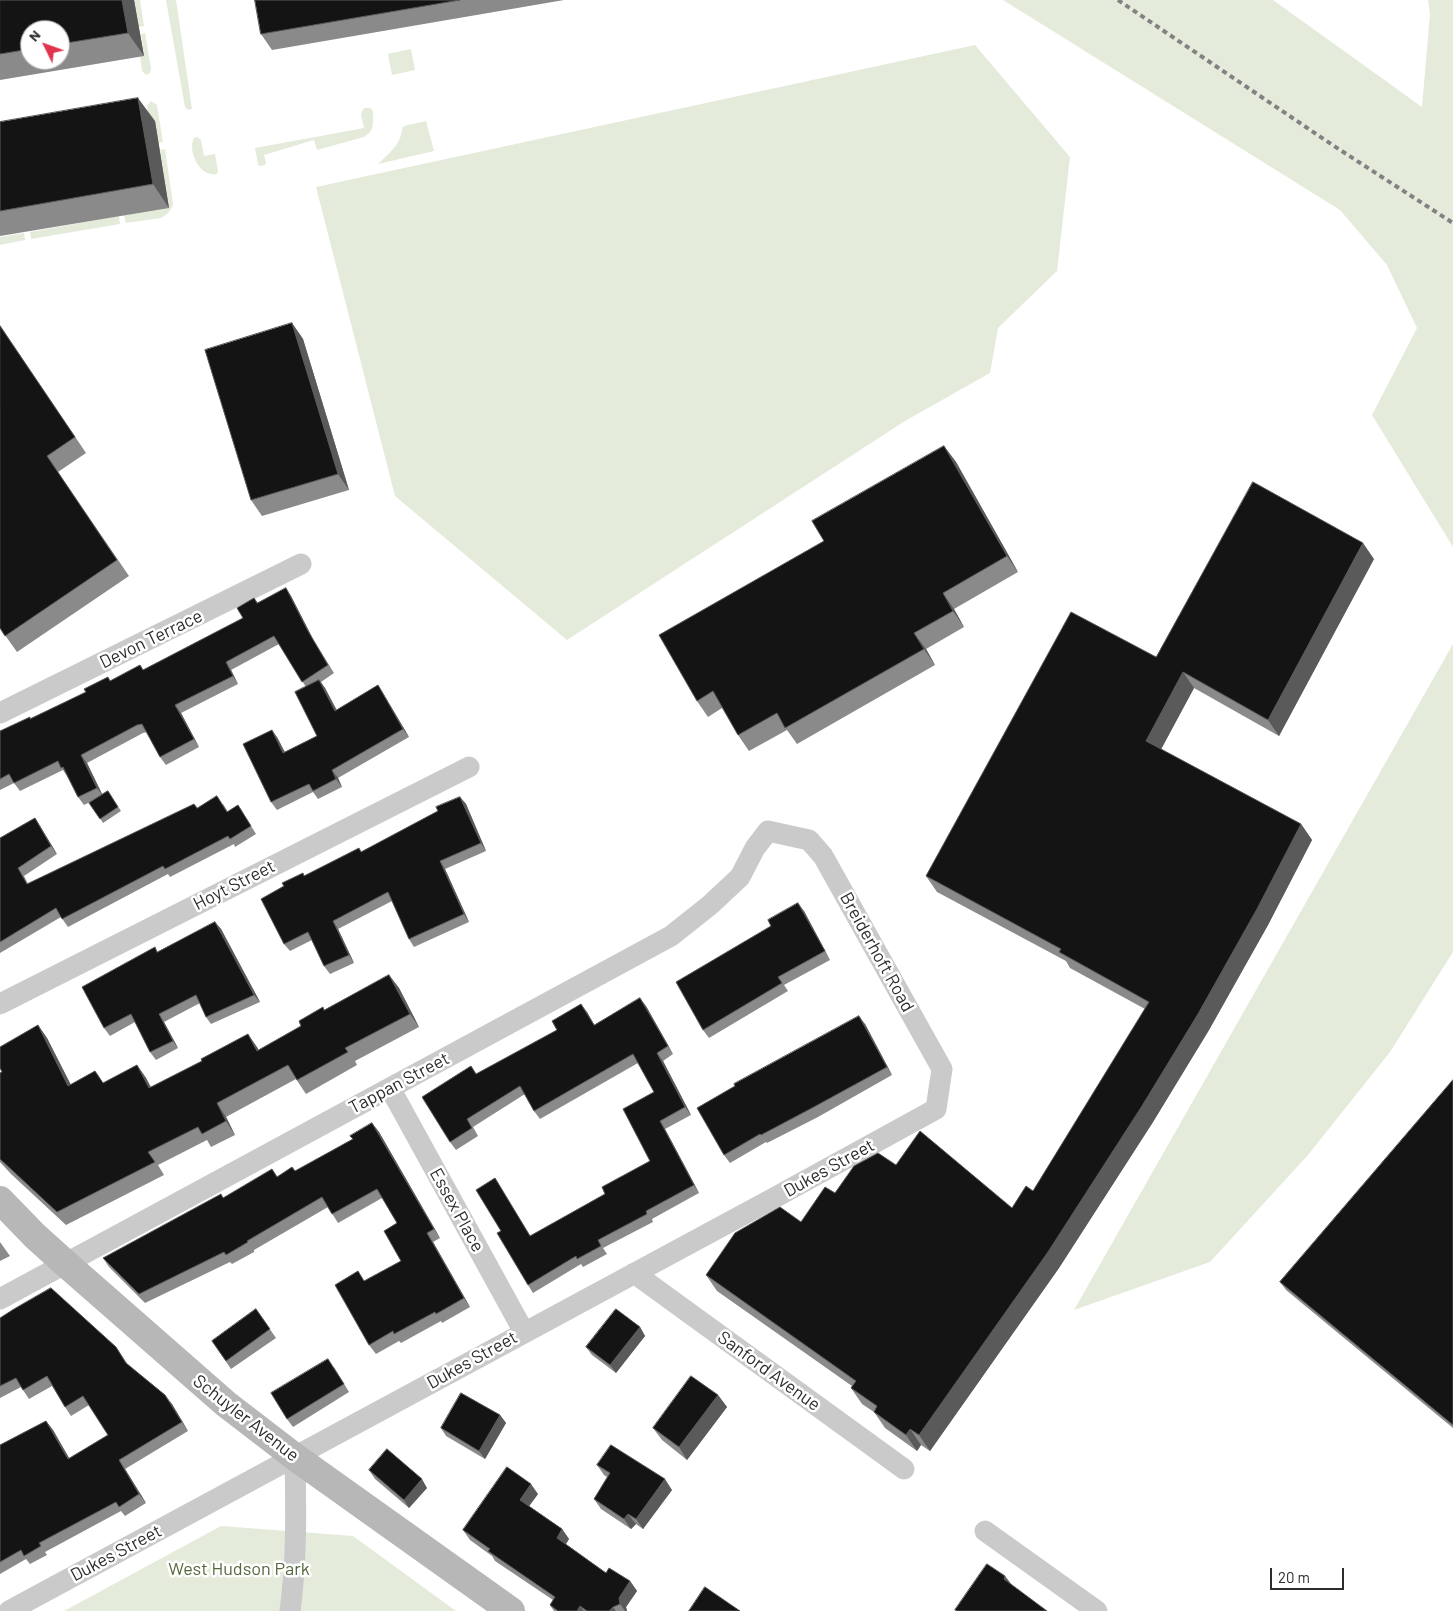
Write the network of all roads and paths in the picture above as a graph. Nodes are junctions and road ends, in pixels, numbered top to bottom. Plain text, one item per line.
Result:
1 (301, 564) dead end
2 (0, 713) edge
3 (469, 767) dead end
4 (768, 831) joint
5 (0, 1004) edge
6 (390, 1088) junction
7 (936, 1109) joint
8 (0, 1200) edge
9 (65, 1264) junction
10 (634, 1273) junction
11 (0, 1298) edge
12 (524, 1332) junction
13 (295, 1457) junction
14 (904, 1469) dead end
15 (985, 1531) dead end
16 (9, 1611) edge
17 (290, 1611) edge
18 (511, 1611) edge
19 (1097, 1611) edge

1 - 2 street, Devon Terrace
3 - 5 street, Hoyt Street
4 - 6 street, Tappan Street
4 - 7 street, Breiderhoft Road
6 - 9 street, Tappan Street
6 - 12 street, Essex Place
7 - 10 street, Dukes Street
8 - 9 main road, Schuyler Avenue
9 - 11 street, Tappan Street
9 - 13 main road, Schuyler Avenue
10 - 12 street, Dukes Street
10 - 14 street, Sanford Avenue
12 - 13 street, Dukes Street
13 - 16 street, Dukes Street
13 - 17 street
13 - 18 main road, Schuyler Avenue
15 - 19 street

